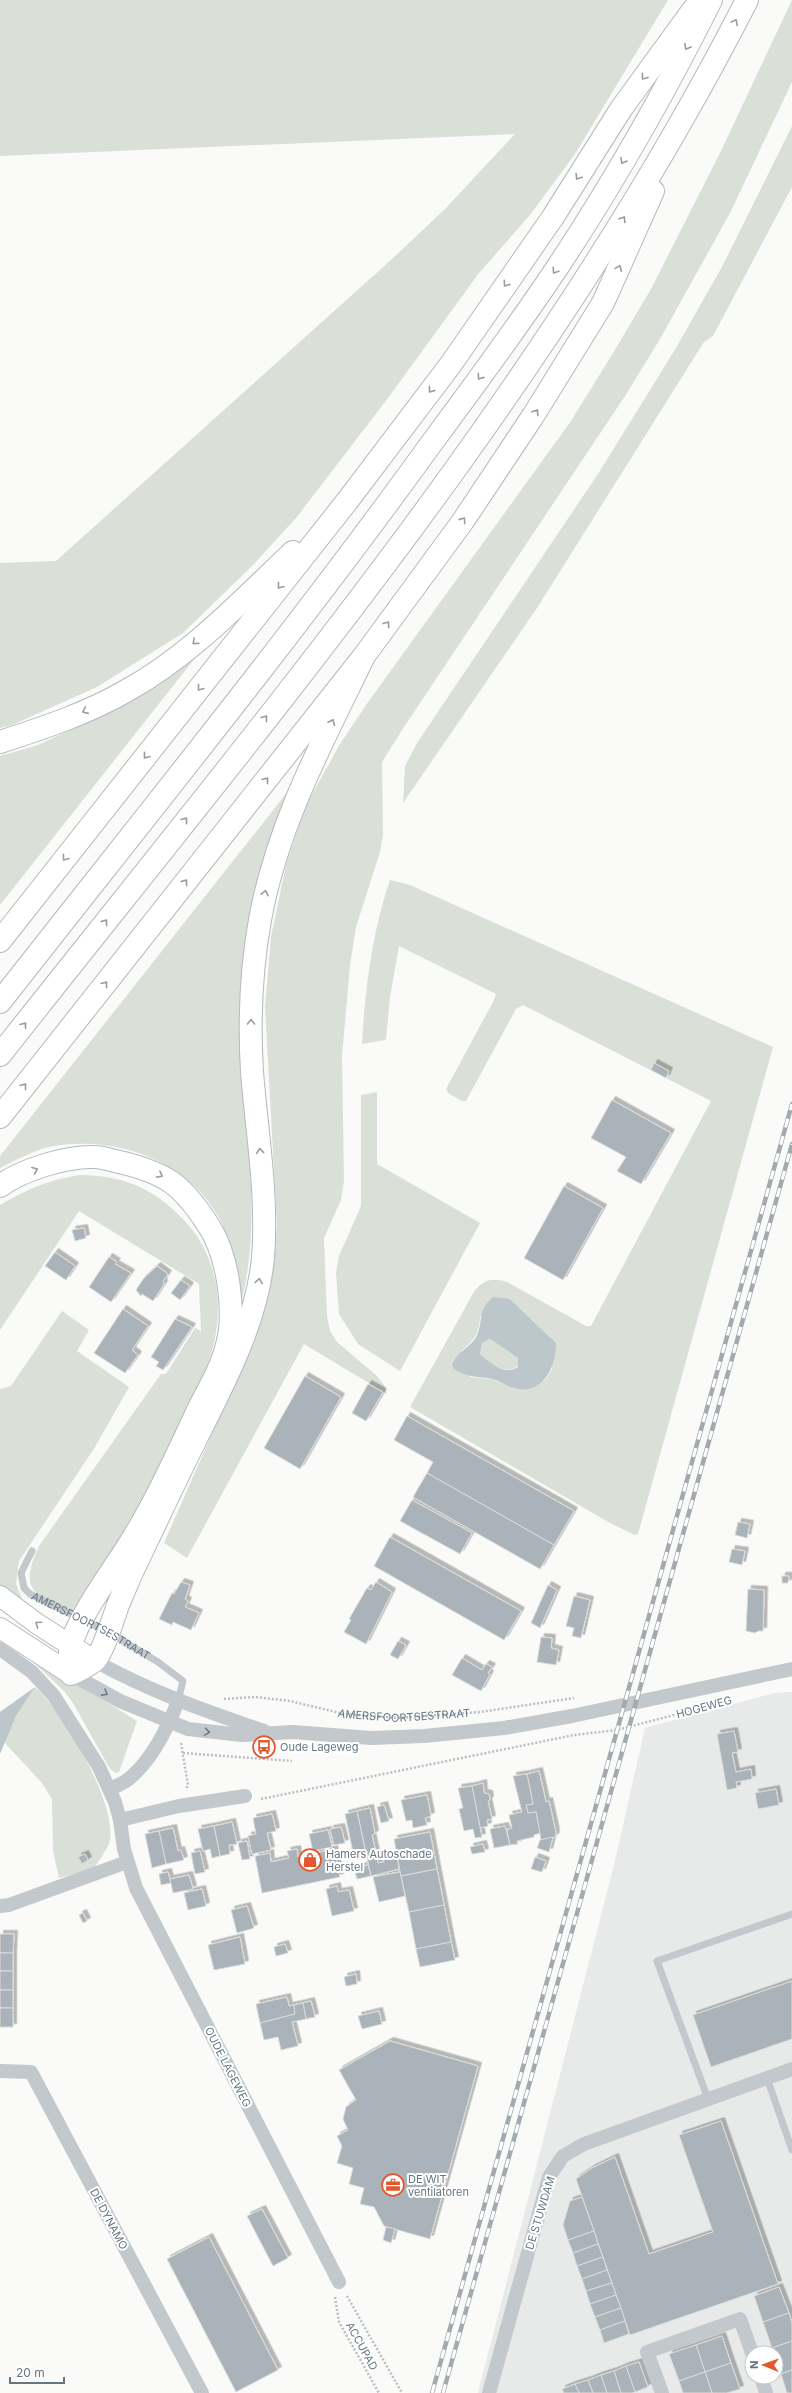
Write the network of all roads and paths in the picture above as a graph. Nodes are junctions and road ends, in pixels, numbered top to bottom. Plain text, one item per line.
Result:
1 (701, 0) edge
2 (711, 0) edge
3 (747, 0) edge
4 (697, 93) junction
5 (348, 500) junction
6 (364, 656) junction
7 (0, 742) edge
8 (0, 941) edge
9 (0, 1002) edge
10 (0, 1055) edge
11 (0, 1117) edge
12 (0, 1186) edge
13 (32, 1551) dead end
14 (0, 1596) edge
15 (82, 1621) junction
16 (0, 1628) edge
17 (108, 1632) junction
18 (70, 1646) junction
19 (0, 1648) edge
20 (94, 1660) junction
21 (792, 1669) edge
22 (71, 1674) junction
23 (576, 1697) dead end
24 (221, 1699) dead end
25 (178, 1701) junction
26 (728, 1701) dead end
27 (636, 1702) joint
28 (169, 1723) junction
29 (185, 1728) junction
30 (271, 1733) junction
31 (183, 1754) junction
32 (292, 1761) dead end
33 (110, 1789) junction
34 (245, 1796) joint
35 (179, 1806) junction
36 (120, 1820) junction
37 (128, 1862) junction
38 (0, 1906) edge
39 (792, 1914) edge
40 (792, 2069) edge
41 (0, 2071) edge
42 (768, 2078) junction
43 (708, 2099) junction
44 (792, 2150) edge
45 (339, 2282) junction
46 (749, 2345) edge
47 (202, 2393) edge
48 (379, 2393) edge
49 (402, 2393) edge
50 (489, 2393) edge
51 (662, 2393) edge

1 -> 5 highway
2 -> 9 highway
4 -> 3 highway
6 -> 4 highway
10 -> 4 highway
5 -> 7 highway
5 -> 8 highway
11 -> 6 highway
17 -> 6 highway
12 -> 15 highway
13 - 15 lane, AMERSFOORTSESTRAAT
18 -> 14 main road, AMERSFOORTSESTRAAT
15 - 17 lane, AMERSFOORTSESTRAAT
15 - 18 highway
16 - 22 main road, AMERSFOORTSESTRAAT
17 - 20 highway
17 - 25 lane, AMERSFOORTSESTRAAT
18 - 20 main road, AMERSFOORTSESTRAAT
18 - 22 highway
19 - 33 street
20 - 22 highway
20 - 25 street, AMERSFOORTSESTRAAT
21 - 27 street, HOGEWEG
22 -> 28 street, AMERSFOORTSESTRAAT
23 - 24 path, AMERSFOORTSESTRAAT
25 - 28 street, AMERSFOORTSESTRAAT
25 - 30 street, AMERSFOORTSESTRAAT
26 - 34 path, HOGEWEG
27 - 30 street, AMERSFOORTSESTRAAT
28 - 29 street, AMERSFOORTSESTRAAT
28 - 33 street
29 -> 30 street, AMERSFOORTSESTRAAT
29 - 31 path
31 - 32 path
31 - 35 path
33 - 36 street, OUDE LAGEWEG
34 - 35 street
35 - 36 street
36 - 37 street, OUDE LAGEWEG
37 - 38 street
37 - 45 street, OUDE LAGEWEG
39 - 43 lane
40 - 42 street, DE STUWDAM
41 - 47 street, DE DYNAMO
42 - 43 street, DE STUWDAM
42 - 44 lane
43 - 50 street, DE STUWDAM
45 - 48 path, ACCUPAD
45 - 49 path
46 - 51 street

